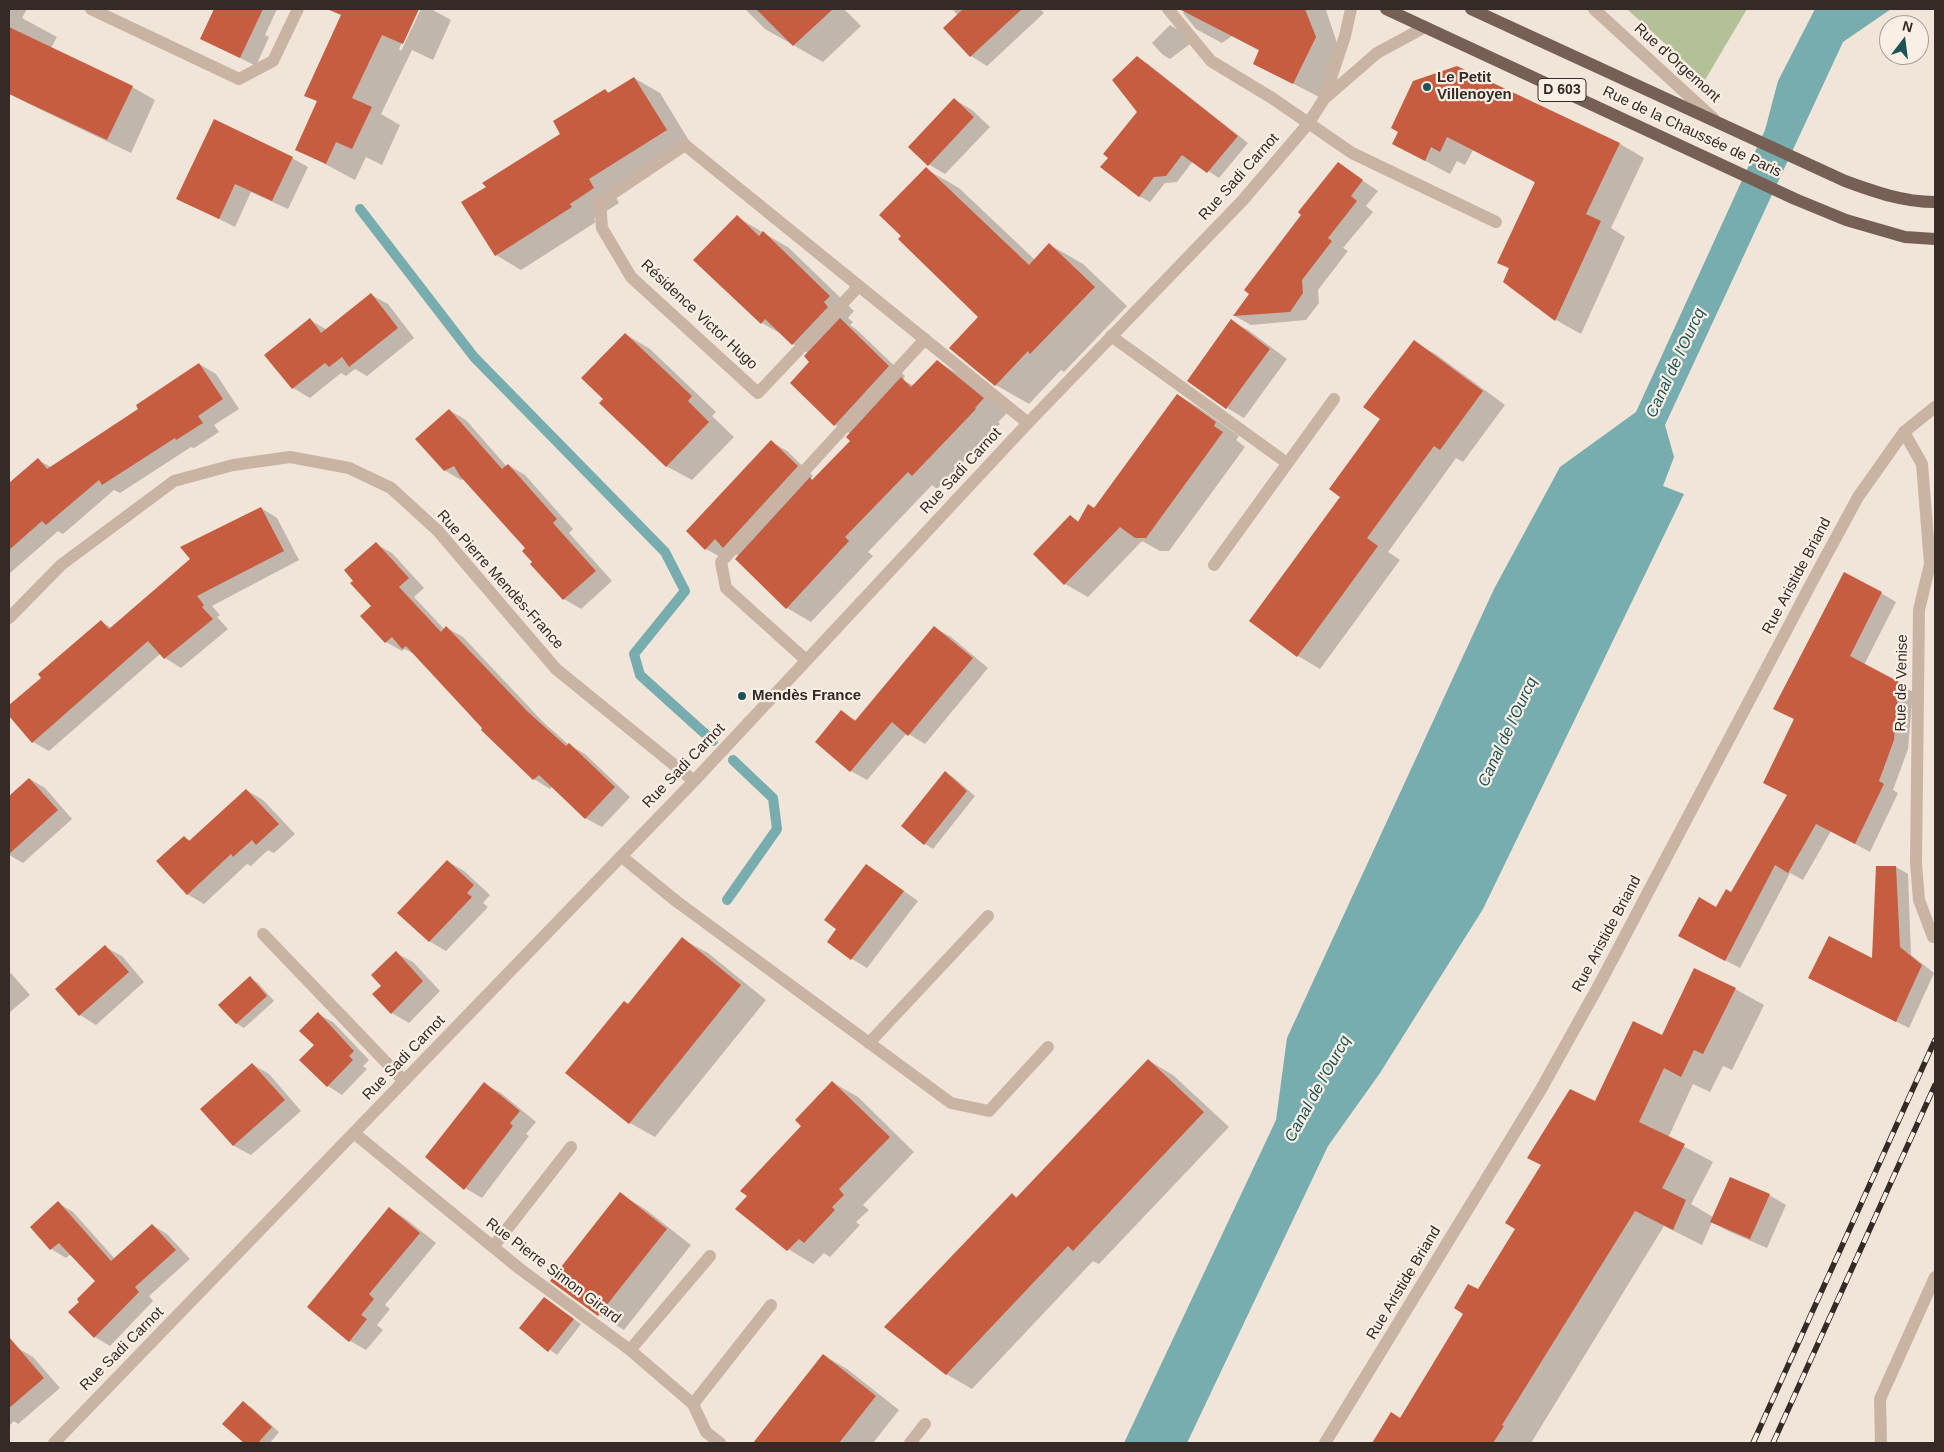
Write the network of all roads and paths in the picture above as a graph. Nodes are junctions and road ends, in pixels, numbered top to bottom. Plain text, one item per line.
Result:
1 (91, 9) edge
2 (298, 9) edge
3 (1168, 9) edge
4 (1351, 9) edge
5 (1386, 9) edge
6 (1471, 9) edge
7 (1594, 9) edge
8 (1425, 27) junction
9 (1324, 99) junction
10 (1716, 121) junction
11 (1308, 124) junction
12 (1935, 202) edge
13 (1496, 222) dead end
14 (1935, 239) edge
15 (858, 286) junction
16 (1111, 336) junction
17 (925, 339) junction
18 (1334, 398) dead end
19 (1935, 406) edge
20 (1028, 423) junction
21 (1904, 432) junction
22 (1286, 463) junction
23 (1214, 565) dead end
24 (9, 618) edge
25 (806, 660) junction
26 (694, 780) junction
27 (621, 856) junction
28 (988, 916) dead end
29 (263, 934) dead end
30 (1933, 937) dead end
31 (869, 1043) junction
32 (1048, 1047) dead end
33 (404, 1081) junction
34 (354, 1133) junction
35 (571, 1147) dead end
36 (493, 1247) junction
37 (710, 1256) dead end
38 (1935, 1277) edge
39 (771, 1305) dead end
40 (630, 1350) junction
41 (693, 1404) junction
42 (925, 1424) dead end
43 (54, 1443) edge
44 (720, 1443) edge
45 (910, 1443) edge
46 (1325, 1443) edge
47 (1881, 1443) edge

1 - 2 street
3 - 11 street
4 - 9 street, Rue Sadi Carnot
5 - 8 main road, Rue de la Chaussée de Paris / D 603
6 - 10 main road, Rue de la Chaussée de Paris / D 603
7 - 10 street, Rue d'Orgemont
8 - 9 street, Rue Sadi Carnot
8 - 14 main road, Rue de la Chaussée de Paris / D 603
9 - 11 street, Rue Sadi Carnot
10 - 12 main road, Rue de la Chaussée de Paris / D 603
11 - 13 street
11 - 16 street, Rue Sadi Carnot
15 - 15 street, Résidence Victor Hugo
15 - 17 street, Résidence Victor Hugo
16 - 20 street, Rue Sadi Carnot
16 - 22 street
17 - 20 street, Résidence Victor Hugo
17 - 25 street
18 - 22 street
19 - 21 street, Rue Aristide Briand
20 - 25 street, Rue Sadi Carnot
21 - 30 street, Rue de Venise
21 - 46 street, Rue Aristide Briand
22 - 23 street
24 - 26 street, Rue Pierre Mendès-France
25 - 26 street, Rue Sadi Carnot
26 - 27 street, Rue Sadi Carnot
27 - 31 street
27 - 33 street, Rue Sadi Carnot
28 - 31 street
29 - 33 street
31 - 32 street
33 - 34 street, Rue Sadi Carnot
34 - 36 street, Rue Pierre Simon Girard
34 - 43 street, Rue Sadi Carnot
35 - 36 street
36 - 40 street, Rue Pierre Simon Girard
37 - 40 street
38 - 47 street
39 - 41 street
40 - 41 street, Rue Pierre Simon Girard
41 - 44 street, Rue Pierre Simon Girard
42 - 45 street

